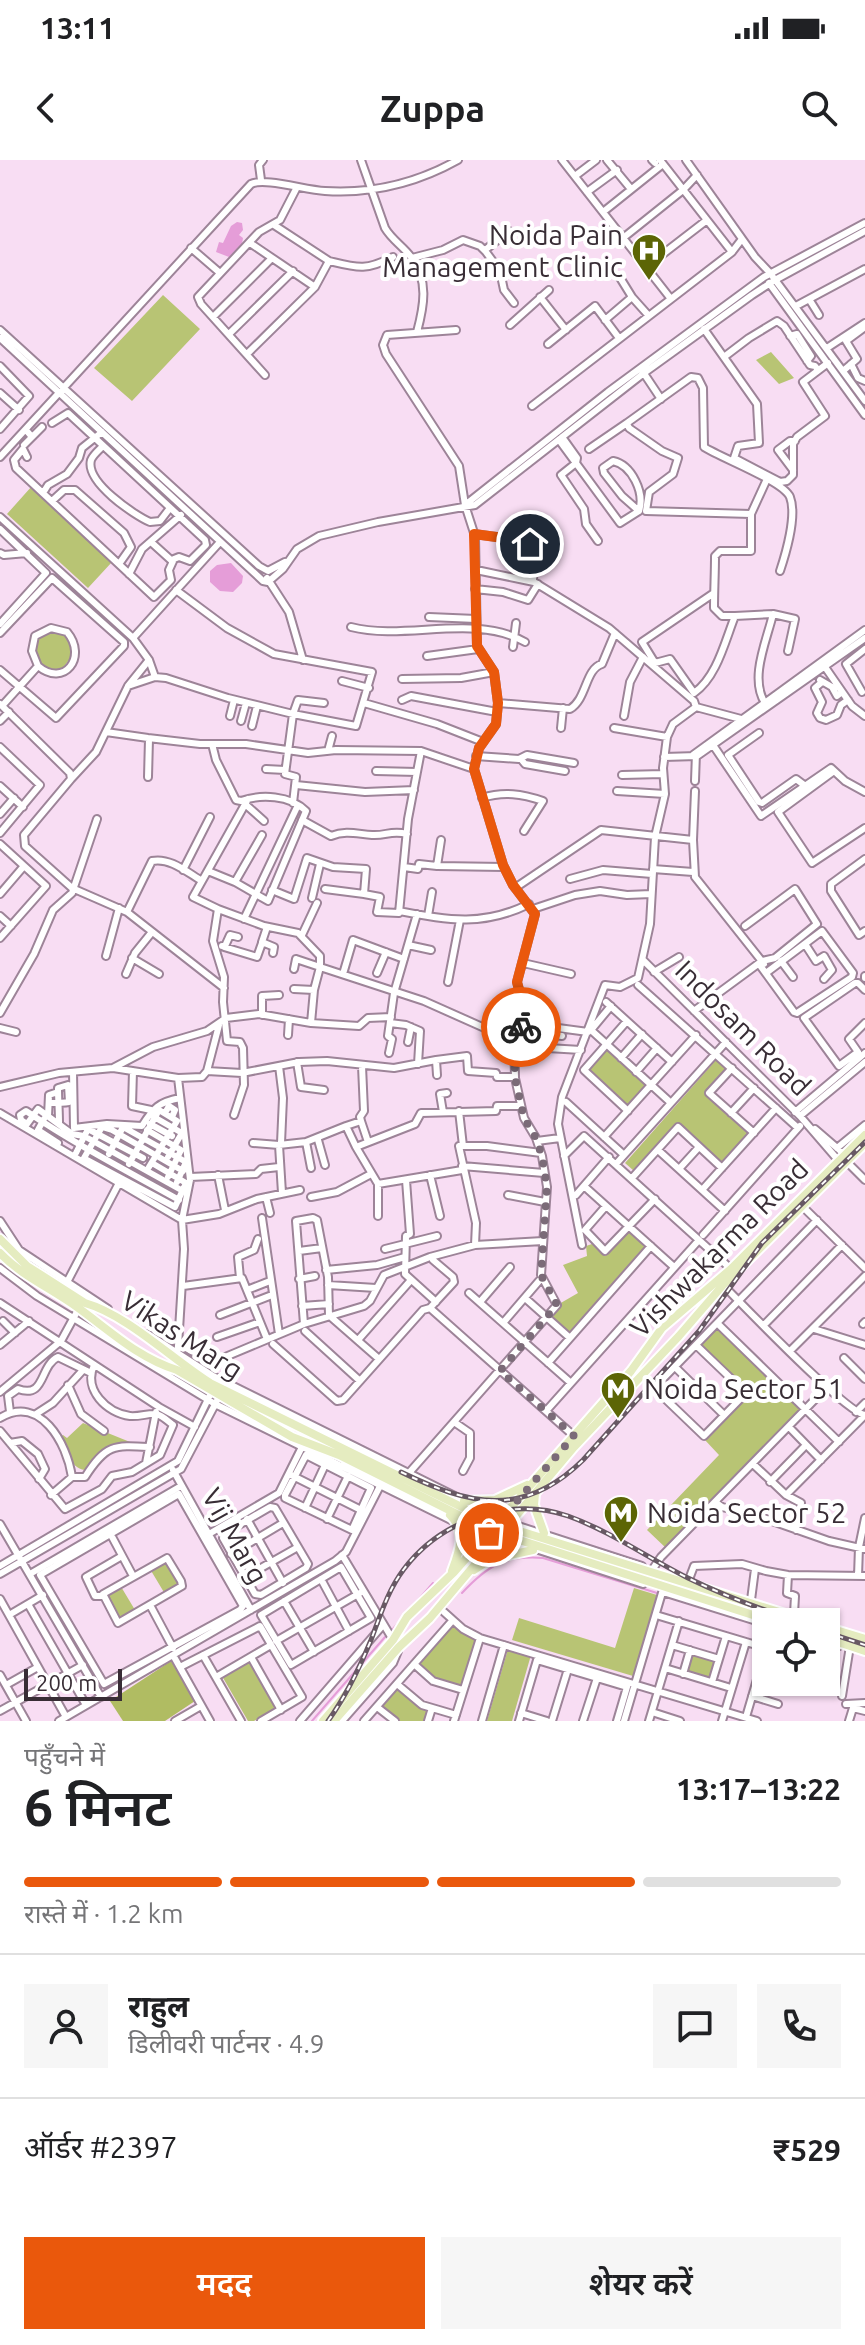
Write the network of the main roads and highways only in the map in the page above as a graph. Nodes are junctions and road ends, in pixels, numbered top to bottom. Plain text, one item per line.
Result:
1 (865, 1135) edge
2 (865, 1143) edge
3 (843, 1156) junction
4 (0, 1239) edge
5 (0, 1253) edge
6 (708, 1296) junction
7 (82, 1306) junction
8 (640, 1358) junction
9 (176, 1362) junction
10 (648, 1368) junction
11 (212, 1389) junction
12 (258, 1419) junction
13 (287, 1421) junction
14 (298, 1427) junction
15 (292, 1437) junction
16 (537, 1478) junction
17 (535, 1493) junction
18 (464, 1501) road end
19 (450, 1515) road end
20 (499, 1528) junction
21 (544, 1533) road end
22 (533, 1550) road end
23 (451, 1575) junction
24 (652, 1575) junction
25 (462, 1579) junction
26 (433, 1592) junction
27 (451, 1592) junction
28 (766, 1608) edge
29 (752, 1615) edge
30 (840, 1630) edge
31 (412, 1635) junction
32 (865, 1638) edge
33 (396, 1641) junction
34 (840, 1645) edge
35 (865, 1652) edge
36 (323, 1721) edge
37 (334, 1721) edge

1 - 3 main road, Vishwakarma Road
2 - 3 main road, Vishwakarma Road
3 - 6 main road, Vishwakarma Road
3 - 6 main road, Vishwakarma Road
4 - 7 main road, Vikas Marg
5 - 7 main road, Vikas Marg
6 - 6 main road
6 - 8 main road, Vishwakarma Road
6 - 10 main road, Vishwakarma Road
7 - 7 main road
7 - 9 main road, Vikas Marg
7 - 9 main road, Vikas Marg
8 - 10 main road
8 - 16 main road, Vishwakarma Road
9 - 9 main road
9 - 11 main road, Vikas Marg
10 - 17 main road, Vishwakarma Road
11 - 12 main road, Vikas Marg
11 - 13 main road, Vikas Marg
12 - 13 main road
12 - 15 main road, Vikas Marg
13 - 14 main road, Vikas Marg
14 - 15 main road
14 - 20 main road, Vikas Marg
15 - 20 main road, Vikas Marg
16 - 18 main road
16 - 20 main road, Vishwakarma Road
17 - 20 main road, Vishwakarma Road
17 - 21 main road
19 - 23 main road
20 - 23 main road, Vishwakarma Road
20 - 24 main road
20 - 25 main road, Vishwakarma Road
22 - 25 main road
23 - 26 main road, Vishwakarma Road
24 - 28 main road
24 - 29 main road
25 - 27 main road, Vishwakarma Road
26 - 27 main road
26 - 33 main road, Vishwakarma Road
27 - 31 main road, Vishwakarma Road
30 - 32 main road
31 - 33 main road, Vishwakarma Road
31 - 33 main road
33 - 36 main road, Vishwakarma Road
33 - 37 main road, Vishwakarma Road
34 - 35 main road

